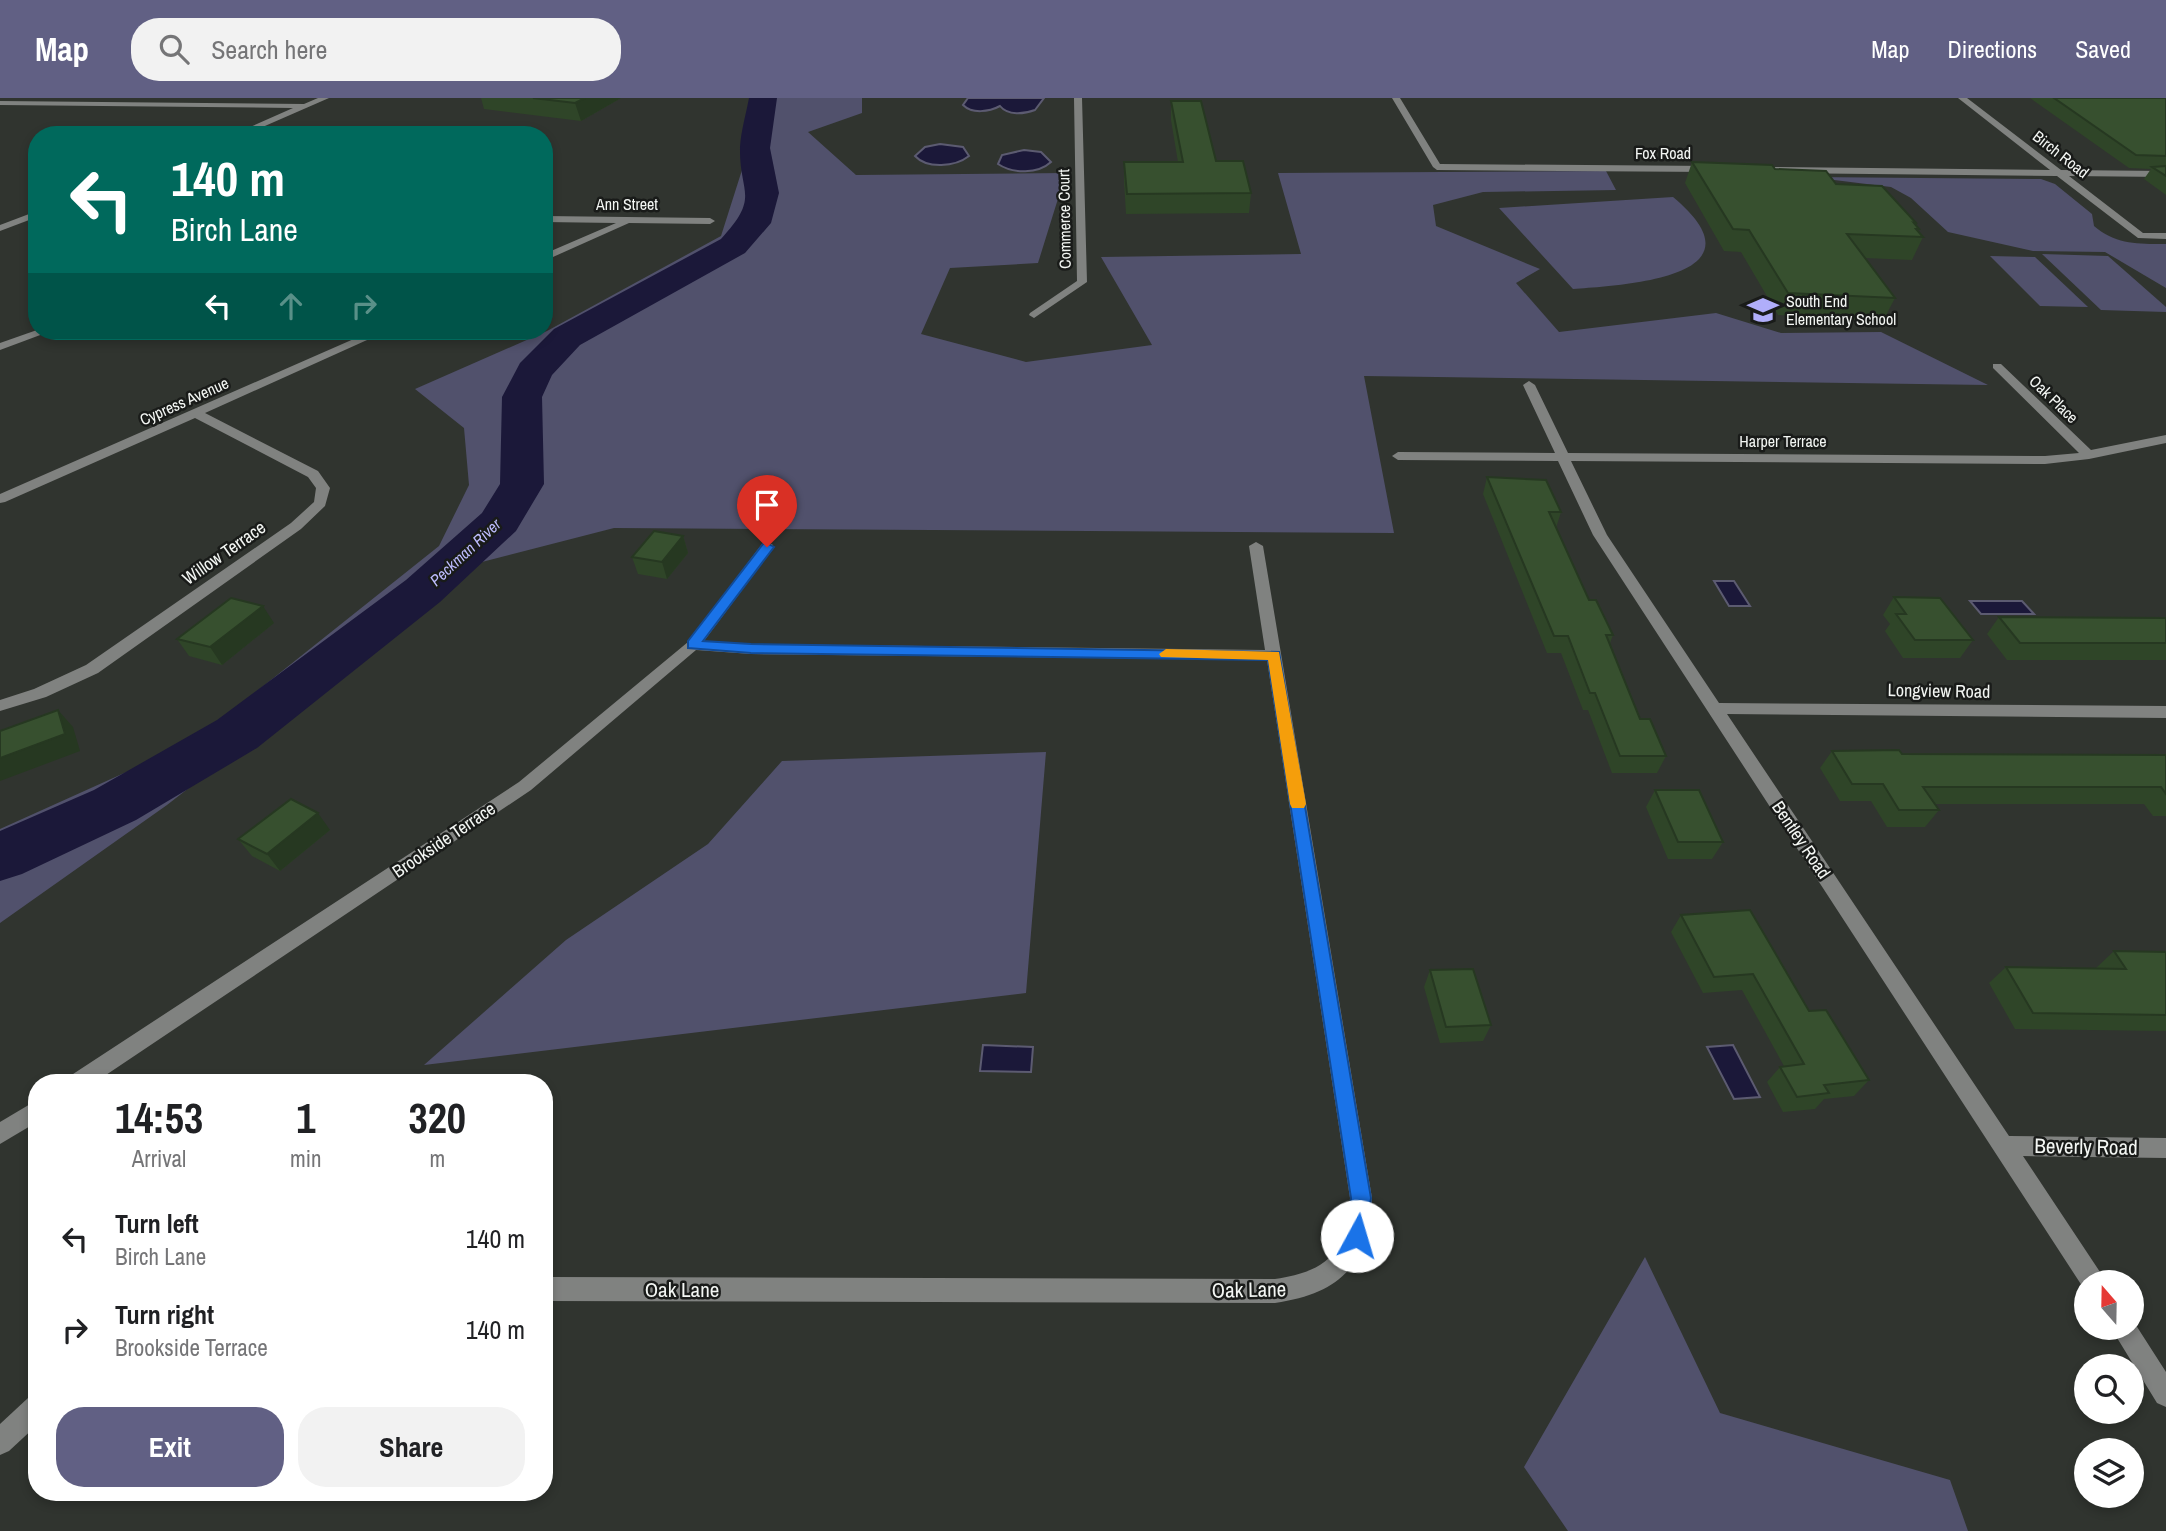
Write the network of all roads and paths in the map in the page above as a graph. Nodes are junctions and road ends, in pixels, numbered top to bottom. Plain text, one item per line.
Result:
1 (138, 98) edge
2 (325, 98) edge
3 (1078, 98) edge
4 (1396, 98) edge
5 (1962, 98) edge
6 (0, 103) edge
7 (130, 104) junction
8 (304, 106) junction
9 (257, 126) edge
10 (1729, 169) edge
11 (1756, 170) edge
12 (2057, 172) junction
13 (2166, 174) edge
14 (28, 217) edge
15 (553, 219) edge
16 (631, 220) junction
17 (710, 221) dead end
18 (0, 228) edge
19 (2166, 236) edge
20 (553, 254) edge
21 (1034, 315) dead end
22 (28, 337) edge
23 (361, 340) edge
24 (0, 347) edge
25 (1997, 366) dead end
26 (1530, 385) dead end
27 (195, 413) junction
28 (2166, 439) edge
29 (2089, 455) junction
30 (1398, 456) dead end
31 (1564, 457) junction
32 (0, 499) edge
33 (1256, 546) dead end
34 (767, 547) dead end
35 (693, 645) junction
36 (1274, 655) junction
37 (0, 706) edge
38 (1712, 708) junction
39 (2166, 712) edge
40 (91, 1074) edge
41 (28, 1117) edge
42 (0, 1134) edge
43 (2006, 1146) junction
44 (2166, 1148) edge
45 (2086, 1270) edge
46 (553, 1289) edge
47 (2131, 1340) edge
48 (2166, 1394) edge
49 (28, 1416) edge
50 (0, 1442) edge

1 - 7 street
2 - 8 street
3 - 21 street, Commerce Court
4 - 10 street, Fox Road
5 - 12 street, Birch Road
6 - 7 street
7 - 8 street
8 - 9 street
11 - 12 street
12 - 13 street
12 - 19 street, Birch Road
14 - 18 street
15 - 16 street, Ann Street
16 - 17 street, Ann Street
16 - 20 street
22 - 24 street
23 - 27 street, Cypress Avenue
25 - 29 street, Oak Place
26 - 31 street, Bentley Road
27 - 32 street, Cypress Avenue
27 - 37 street, Willow Terrace
28 - 29 street, Harper Terrace
29 - 31 street, Harper Terrace
30 - 31 street, Harper Terrace
31 - 38 street, Bentley Road
33 - 36 street, Oak Lane
34 - 35 street, Brookside Terrace
35 - 36 street
35 - 40 street, Brookside Terrace
36 - 46 street, Oak Lane
38 - 39 street, Longview Road
38 - 43 street, Bentley Road
41 - 42 street
43 - 44 street, Beverly Road
43 - 45 street, Bentley Road
47 - 48 street
49 - 50 street

